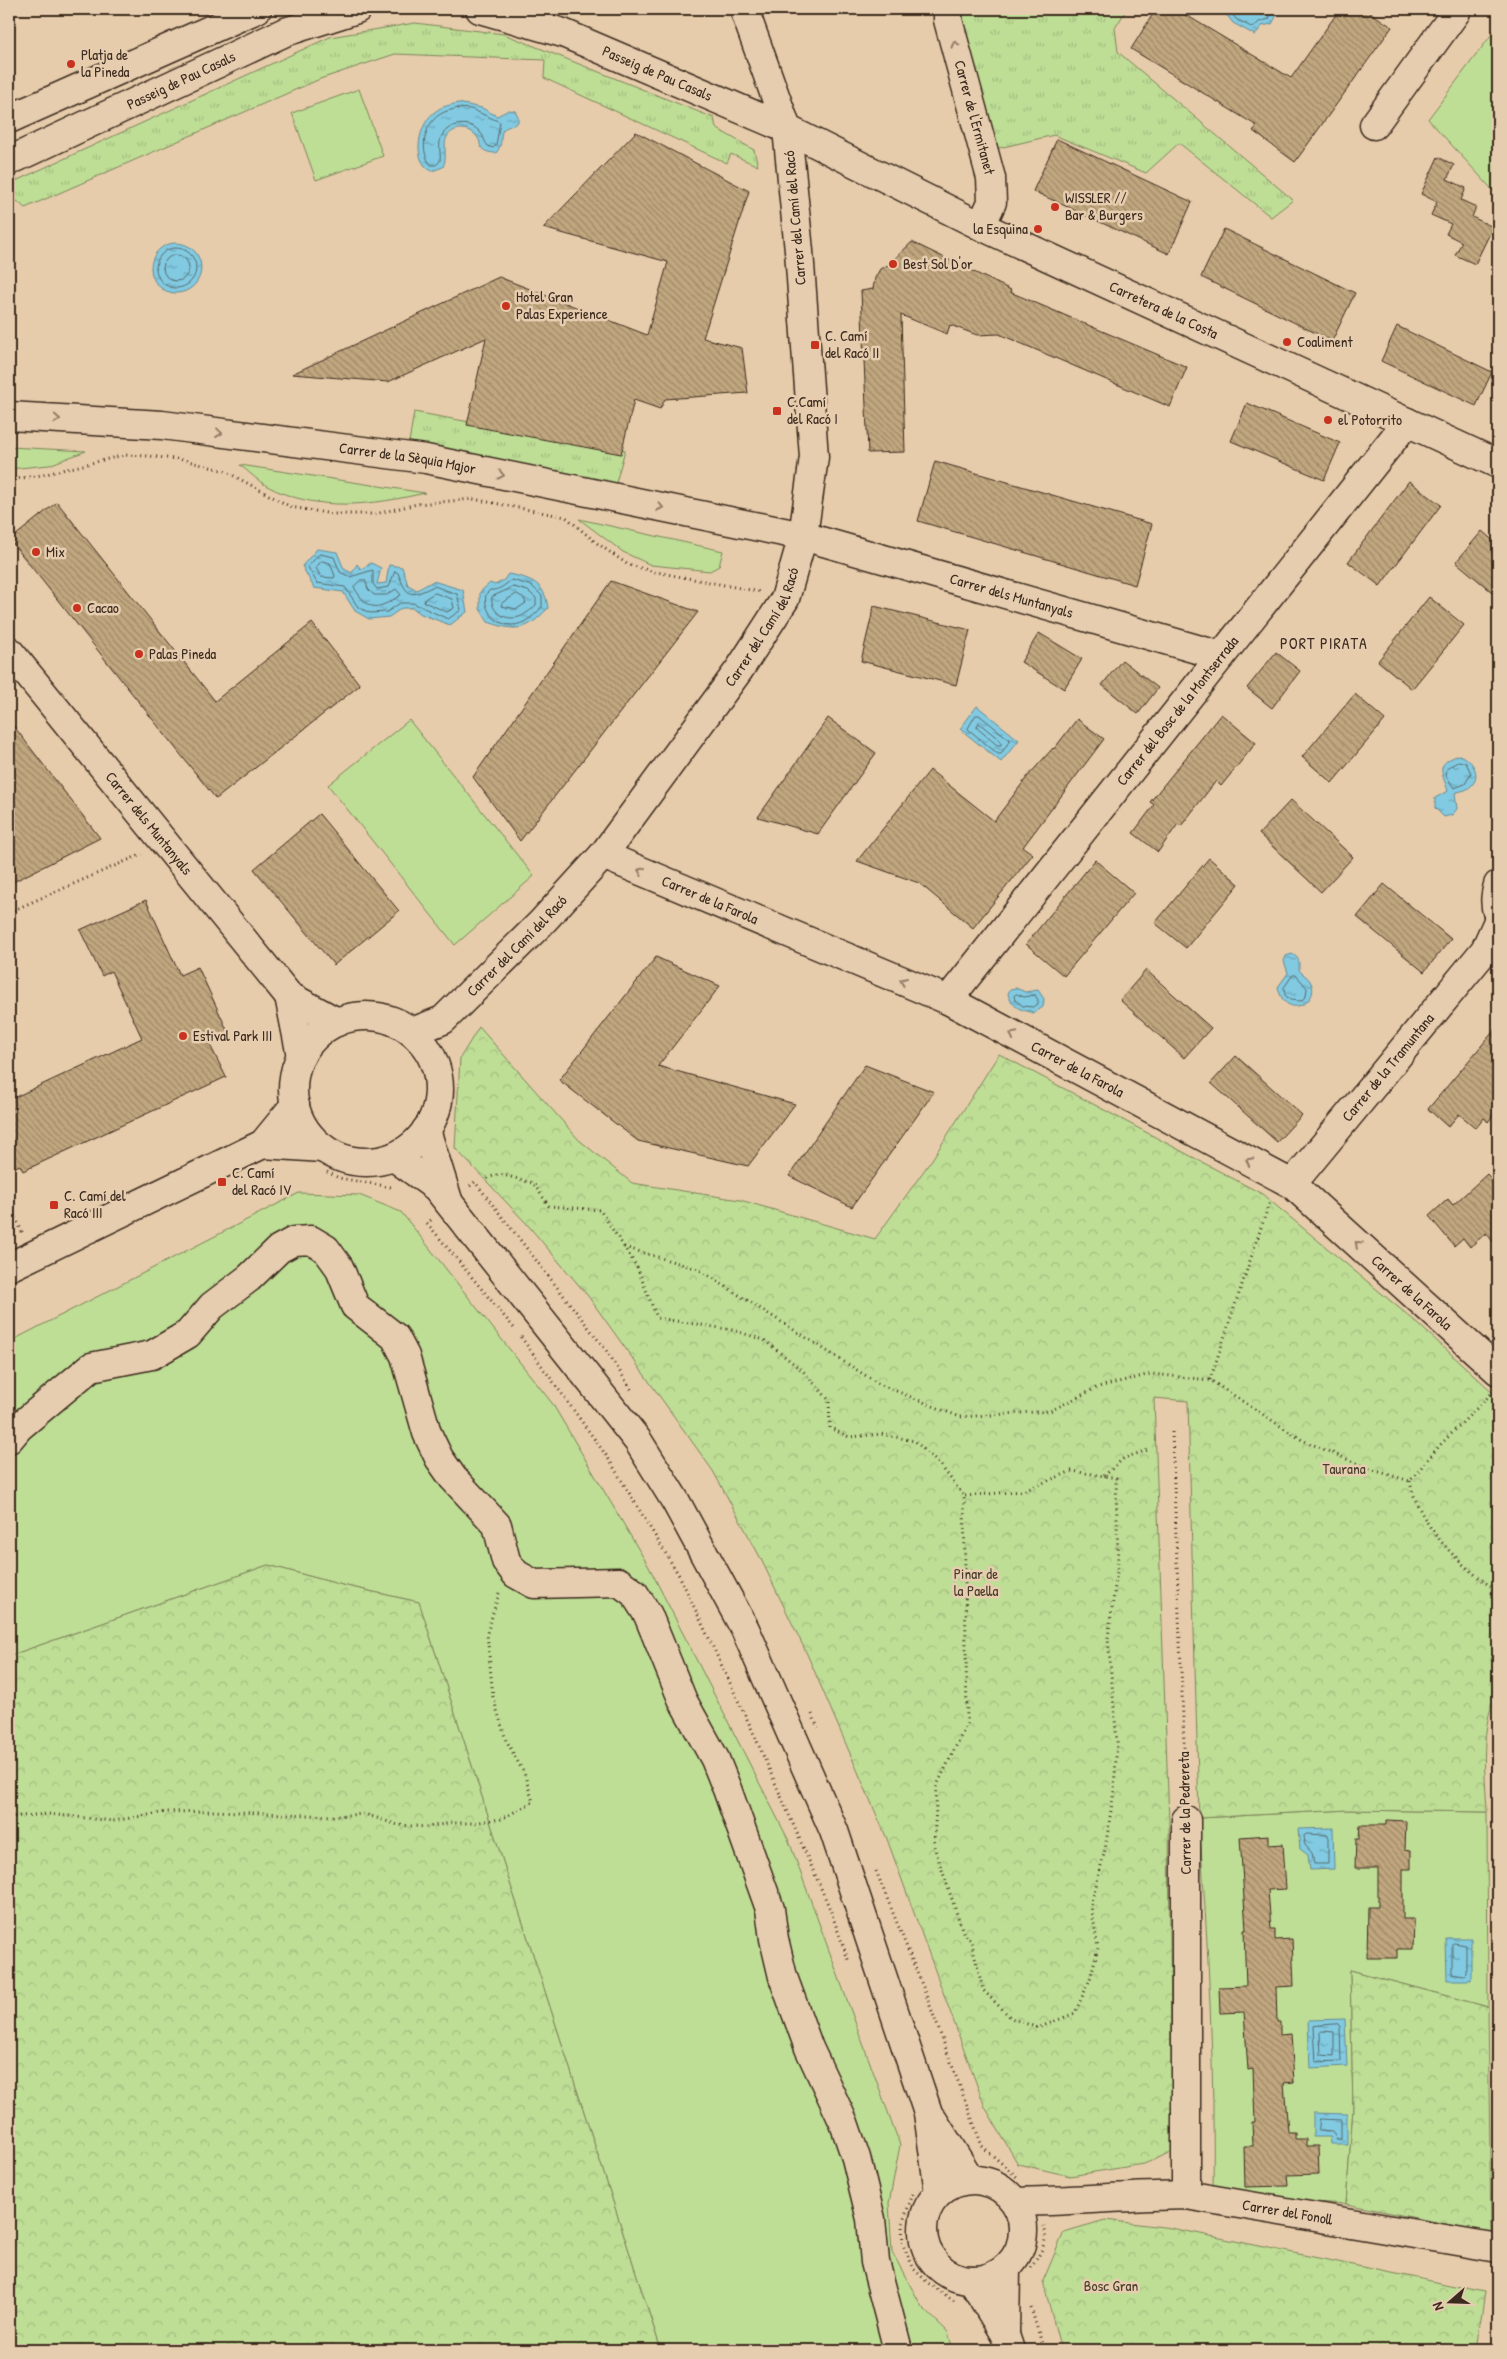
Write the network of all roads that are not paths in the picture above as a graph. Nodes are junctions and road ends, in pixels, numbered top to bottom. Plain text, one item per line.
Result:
1 (256, 9) edge
2 (357, 9) edge
3 (480, 9) edge
4 (744, 9) edge
5 (948, 9) edge
6 (1454, 10) edge
7 (9, 119) edge
8 (1374, 126) dead end
9 (787, 129) junction
10 (830, 150) joint
11 (9, 161) edge
12 (981, 226) junction
13 (9, 416) edge
14 (1407, 422) junction
15 (1498, 464) edge
16 (803, 536) junction
17 (9, 651) edge
18 (1221, 656) junction
19 (603, 855) junction
20 (1498, 885) edge
21 (1498, 915) edge
22 (1498, 921) edge
23 (1492, 946) edge
24 (289, 996) junction
25 (948, 1000) junction
26 (444, 1020) junction
27 (337, 1022) junction
28 (412, 1032) junction
29 (301, 1056) junction
30 (431, 1057) junction
31 (295, 1105) junction
32 (426, 1130) junction
33 (263, 1144) junction
34 (394, 1157) junction
35 (324, 1160) junction
36 (1292, 1184) junction
37 (443, 1196) junction
38 (21, 1261) edge
39 (1495, 1382) edge
40 (9, 1439) edge
41 (1186, 1820) road end
42 (928, 2113) junction
43 (970, 2179) junction
44 (926, 2192) junction
45 (1020, 2192) junction
46 (1186, 2195) junction
47 (1076, 2201) junction
48 (1033, 2227) junction
49 (1498, 2248) edge
50 (1017, 2272) junction
51 (972, 2280) junction
52 (1008, 2343) edge
53 (898, 2350) edge

1 - 7 street
2 - 11 street, Passeig de Pau Casals
3 - 9 street, Passeig de Pau Casals
4 - 9 street, Carrer del Camí del Racó
12 -> 5 street, Carrer de l'Ermitanet
6 - 8 street
9 - 10 street, Passeig de Pau Casals
9 - 16 street, Carrer del Camí del Racó
10 - 12 street, Carretera de la Costa
12 - 14 street, Carretera de la Costa
13 -> 16 street, Carrer de la Sèquia Major
14 - 15 street, Carretera de la Costa
14 - 18 street, Carrer del Bosc de la Montserrada
16 - 18 street, Carrer dels Muntanyals
16 - 19 street, Carrer del Camí del Racó
17 - 24 street, Carrer dels Muntanyals
18 - 25 street, Carrer del Bosc de la Montserrada
25 -> 19 street, Carrer de la Farola
19 - 26 street, Carrer del Camí del Racó
20 - 21 street
22 - 23 street, Carrer de la Tramuntana
23 - 36 street, Carrer de la Tramuntana
24 - 27 street, Carrer dels Muntanyals
24 - 29 street, Carrer dels Muntanyals
36 -> 25 street, Carrer de la Farola
26 - 28 street, Carrer del Camí del Racó
26 - 30 street, Carrer del Camí del Racó
27 - 28 street
27 - 29 street
28 - 30 street
29 - 31 street
30 - 32 street
31 - 33 street
31 - 35 street
32 - 34 street
32 - 37 street
33 - 35 street
33 - 38 street
34 - 35 street
34 - 37 street
39 -> 36 street, Carrer de la Farola
37 - 42 street
40 - 53 street
41 - 46 street, Carrer de la Pedrereta
42 - 43 street
42 - 44 street
43 - 44 street
43 - 45 street
44 - 51 street
45 - 47 street, Carrer del Fonoll
45 - 48 street
46 - 47 street, Carrer del Fonoll
46 - 49 street, Carrer del Fonoll
47 - 48 street, Carrer del Fonoll
48 - 50 street
50 - 51 street
50 - 52 street
51 - 52 street

